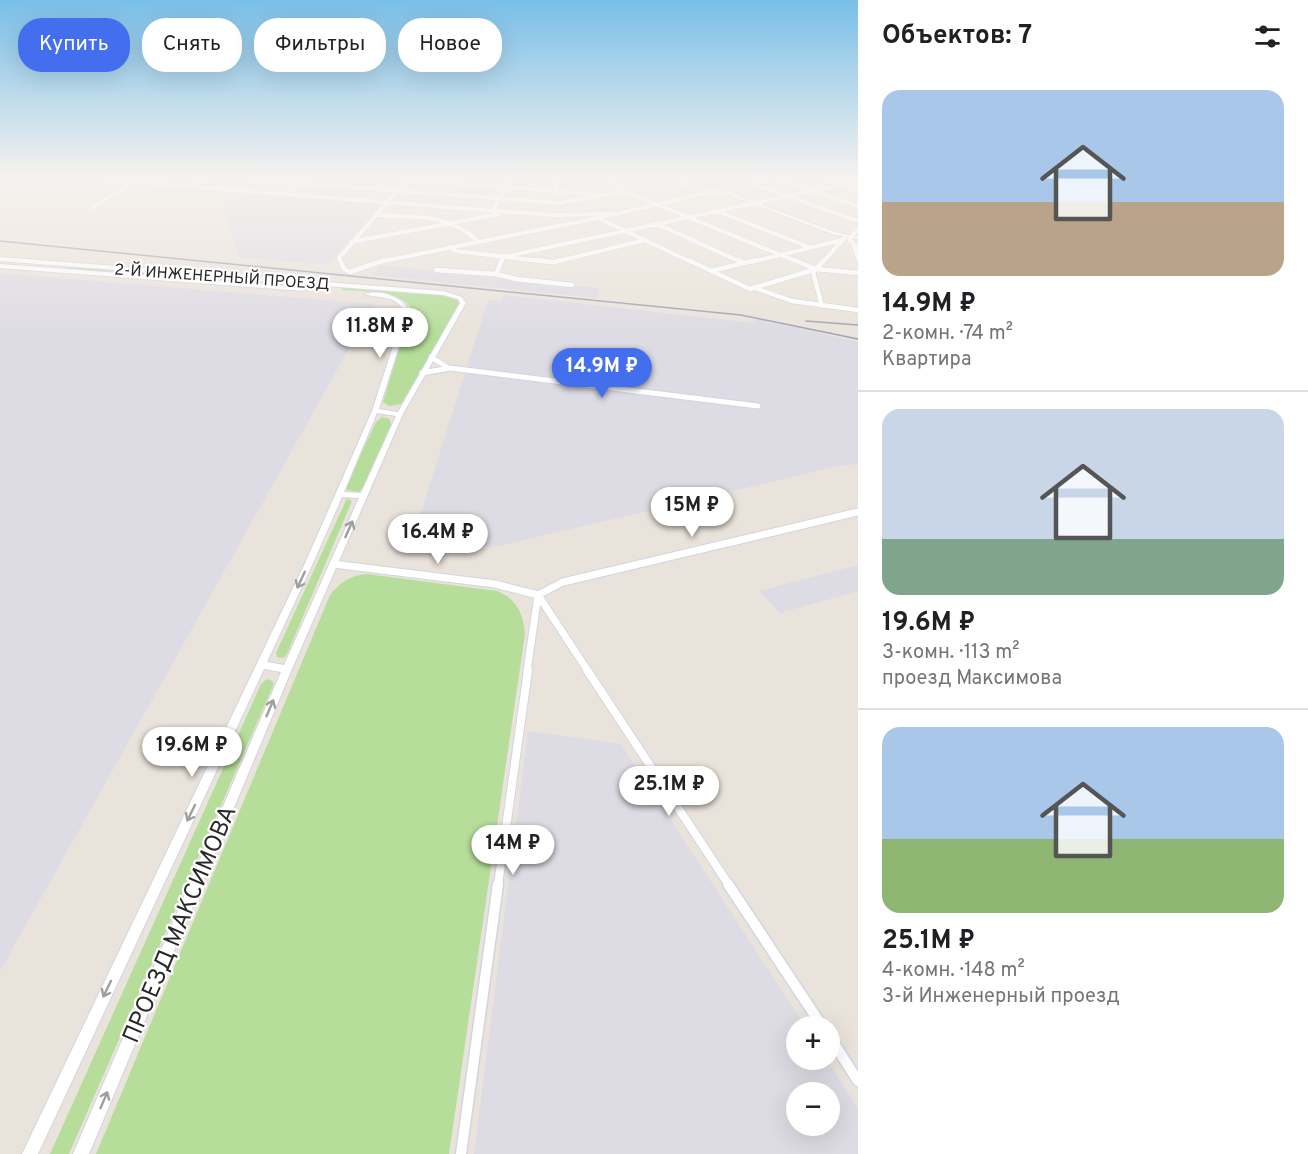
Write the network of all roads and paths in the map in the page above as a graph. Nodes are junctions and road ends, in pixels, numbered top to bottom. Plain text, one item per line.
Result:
1 (361, 231) edge
2 (410, 231) edge
3 (466, 231) edge
4 (533, 231) edge
5 (625, 231) joint
6 (672, 231) edge
7 (720, 231) edge
8 (768, 231) edge
9 (827, 231) edge
10 (857, 231) edge
11 (846, 238) junction
12 (858, 238) edge
13 (645, 240) junction
14 (351, 242) junction
15 (477, 242) junction
16 (449, 247) junction
17 (809, 247) junction
18 (856, 247) edge
19 (777, 255) junction
20 (504, 257) junction
21 (858, 258) edge
22 (0, 259) edge
23 (744, 263) junction
24 (64, 264) junction
25 (0, 266) edge
26 (816, 269) junction
27 (56, 270) junction
28 (436, 270) dead end
29 (711, 271) junction
30 (858, 273) edge
31 (496, 274) junction
32 (572, 285) dead end
33 (332, 288) junction
34 (755, 288) junction
35 (462, 306) joint
36 (822, 306) junction
37 (858, 310) edge
38 (407, 314) joint
39 (432, 357) junction
40 (450, 368) junction
41 (422, 373) junction
42 (758, 406) dead end
43 (375, 411) junction
44 (400, 414) junction
45 (340, 494) junction
46 (363, 496) junction
47 (858, 512) edge
48 (333, 564) junction
49 (537, 595) junction
50 (262, 665) junction
51 (287, 669) junction
52 (815, 1016) edge
53 (840, 1053) edge
54 (858, 1082) edge
55 (30, 1154) edge
56 (81, 1154) edge
57 (462, 1154) edge

1 - 14 street
2 - 14 street
3 - 15 street
4 - 15 street
5 - 13 street
5 - 20 street
6 - 23 street
7 - 19 street
8 - 17 street
9 - 11 main road
10 - 11 street
11 - 12 main road
11 - 17 street
11 - 18 street
11 - 26 street
13 - 20 street
13 - 29 street
14 - 16 street
15 - 16 street
16 - 20 street
17 - 19 street
18 - 21 street
19 - 23 street
19 - 26 street
20 - 31 street
22 - 24 main road, 2-Й ИНЖЕНЕРНЫЙ ПРОЕЗД
23 - 29 street
24 - 27 main road
24 - 33 main road, 2-Й ИНЖЕНЕРНЫЙ ПРОЕЗД
25 - 27 main road, 2-Й ИНЖЕНЕРНЫЙ ПРОЕЗД
26 - 30 street
26 - 34 street
26 - 36 street
27 - 33 main road, 2-Й ИНЖЕНЕРНЫЙ ПРОЕЗД
28 - 31 street
29 - 34 street
31 - 32 street
33 - 35 main road, 2-Й ИНЖЕНЕРНЫЙ ПРОЕЗД
33 - 38 main road, 2-Й ИНЖЕНЕРНЫЙ ПРОЕЗД
34 - 36 street
35 - 39 main road, ПРОЕЗД МАКСИМОВА
36 - 37 street
38 - 43 main road, ПРОЕЗД МАКСИМОВА
39 - 40 street
39 - 41 main road, ПРОЕЗД МАКСИМОВА
40 - 41 street
40 - 42 street
41 - 44 main road, ПРОЕЗД МАКСИМОВА
43 - 44 main road
43 - 45 main road, ПРОЕЗД МАКСИМОВА
44 - 46 main road, ПРОЕЗД МАКСИМОВА
45 - 46 main road
45 -> 50 main road, ПРОЕЗД МАКСИМОВА
48 -> 46 main road, ПРОЕЗД МАКСИМОВА
47 - 49 street
48 - 49 street
48 - 51 main road, ПРОЕЗД МАКСИМОВА
49 - 52 street
49 - 57 street
50 - 51 main road
50 -> 55 main road, ПРОЕЗД МАКСИМОВА
56 -> 51 main road, ПРОЕЗД МАКСИМОВА
53 - 54 street

